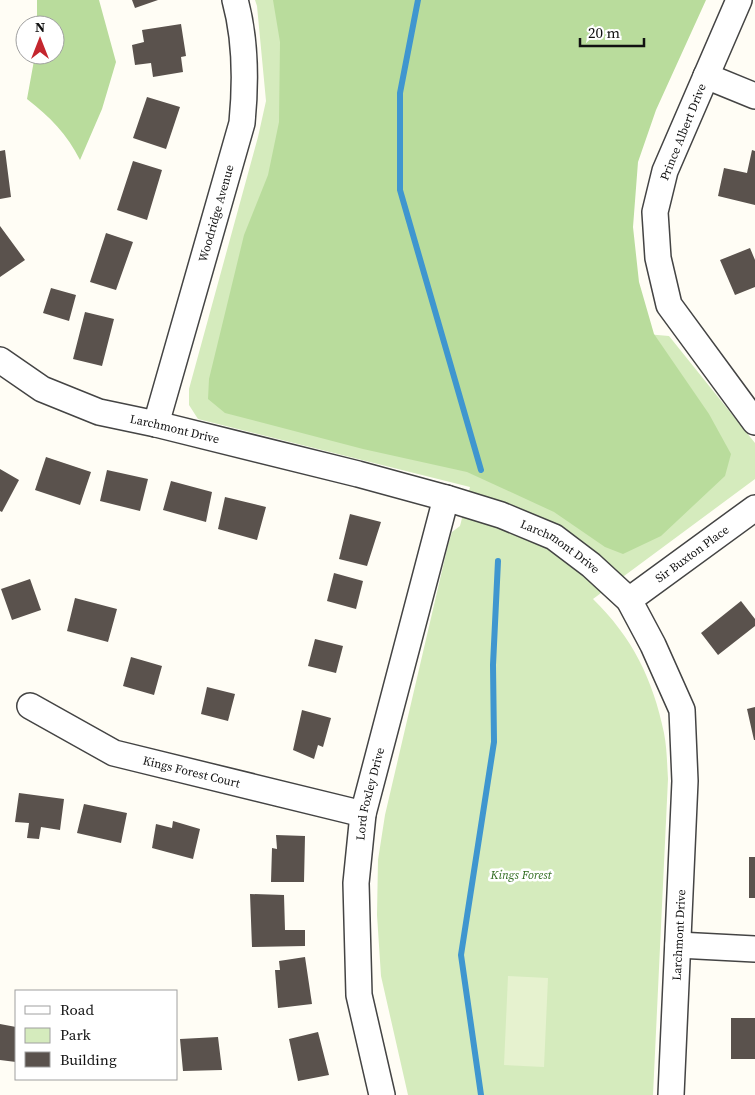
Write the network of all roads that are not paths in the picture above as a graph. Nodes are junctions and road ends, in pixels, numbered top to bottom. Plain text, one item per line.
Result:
1 (235, 0) edge
2 (739, 0) edge
3 (706, 76) junction
4 (755, 96) edge
5 (0, 360) edge
6 (755, 422) edge
7 (156, 424) junction
8 (446, 498) junction
9 (755, 508) edge
10 (629, 600) junction
11 (30, 706) dead end
12 (363, 814) junction
13 (678, 946) junction
14 (755, 949) edge
15 (382, 1095) edge
16 (671, 1095) edge

1 - 7 street, Woodridge Avenue
2 - 3 street, Prince Albert Drive
3 - 4 street
3 - 6 street, Prince Albert Drive
5 - 7 street, Larchmont Drive
7 - 8 street, Larchmont Drive
8 - 10 street, Larchmont Drive
8 - 12 street, Lord Foxley Drive
9 - 10 street, Sir Buxton Place
10 - 13 street, Larchmont Drive
11 - 12 street, Kings Forest Court
12 - 15 street, Lord Foxley Drive
13 - 14 street
13 - 16 street, Larchmont Drive

